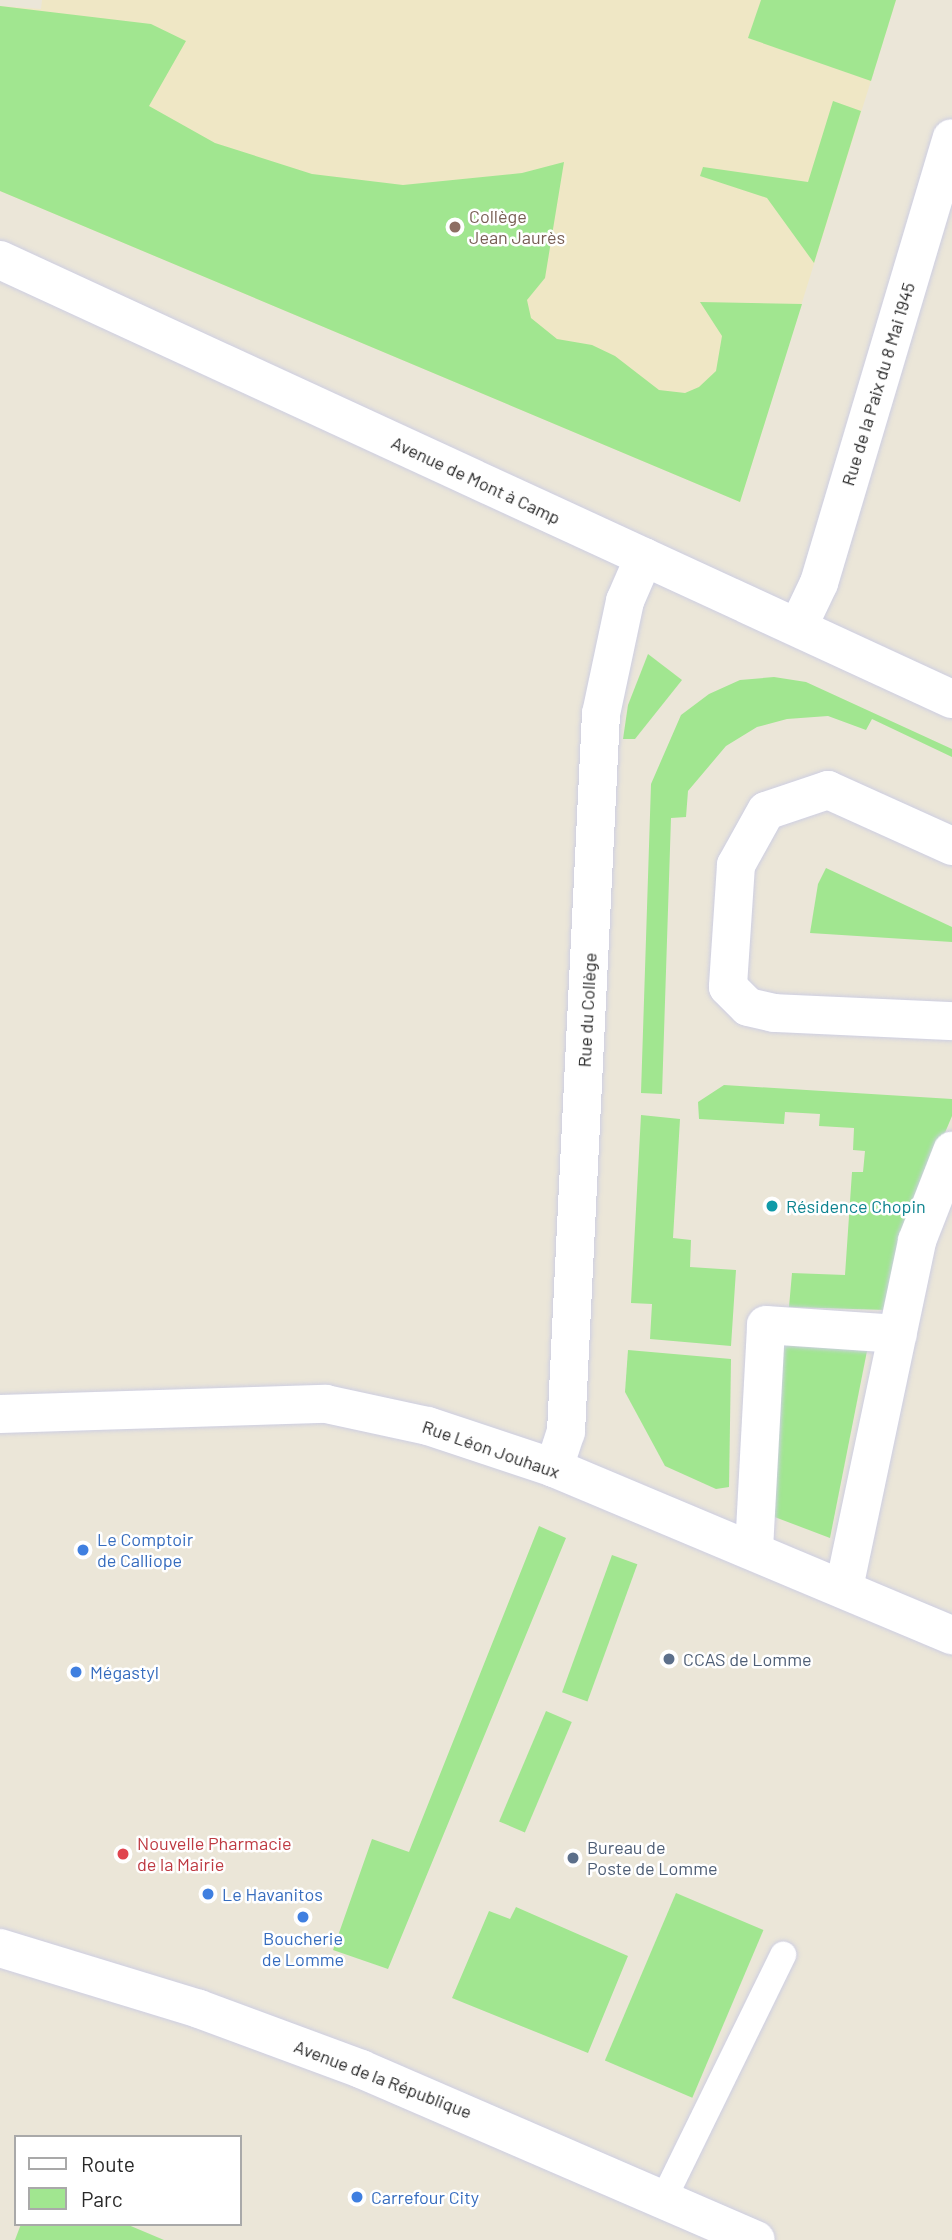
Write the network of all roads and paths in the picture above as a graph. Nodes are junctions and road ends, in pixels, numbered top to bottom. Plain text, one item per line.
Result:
1 (952, 138) edge
2 (0, 260) edge
3 (644, 557) junction
4 (798, 626) junction
5 (952, 699) edge
6 (952, 846) edge
7 (952, 1021) edge
8 (952, 1151) edge
9 (898, 1334) junction
10 (0, 1414) edge
11 (554, 1468) junction
12 (754, 1549) junction
13 (844, 1588) junction
14 (952, 1635) edge
15 (0, 1948) edge
16 (783, 1955) dead end
17 (664, 2198) junction
18 (756, 2240) edge

1 - 4 street, Rue de la Paix du 8 Mai 1945
2 - 3 street, Avenue de Mont à Camp
3 - 4 street, Avenue de Mont à Camp
3 - 11 street, Rue du Collège
4 - 5 street, Avenue de Mont à Camp
6 - 7 street
8 - 9 street
9 - 12 street
9 - 13 street
10 - 11 street, Rue Léon Jouhaux
11 - 12 street, Rue Léon Jouhaux
12 - 13 street, Rue Léon Jouhaux
13 - 14 street, Rue Léon Jouhaux
15 - 17 street, Avenue de la République
16 - 17 lane
17 - 18 street, Avenue de la République

